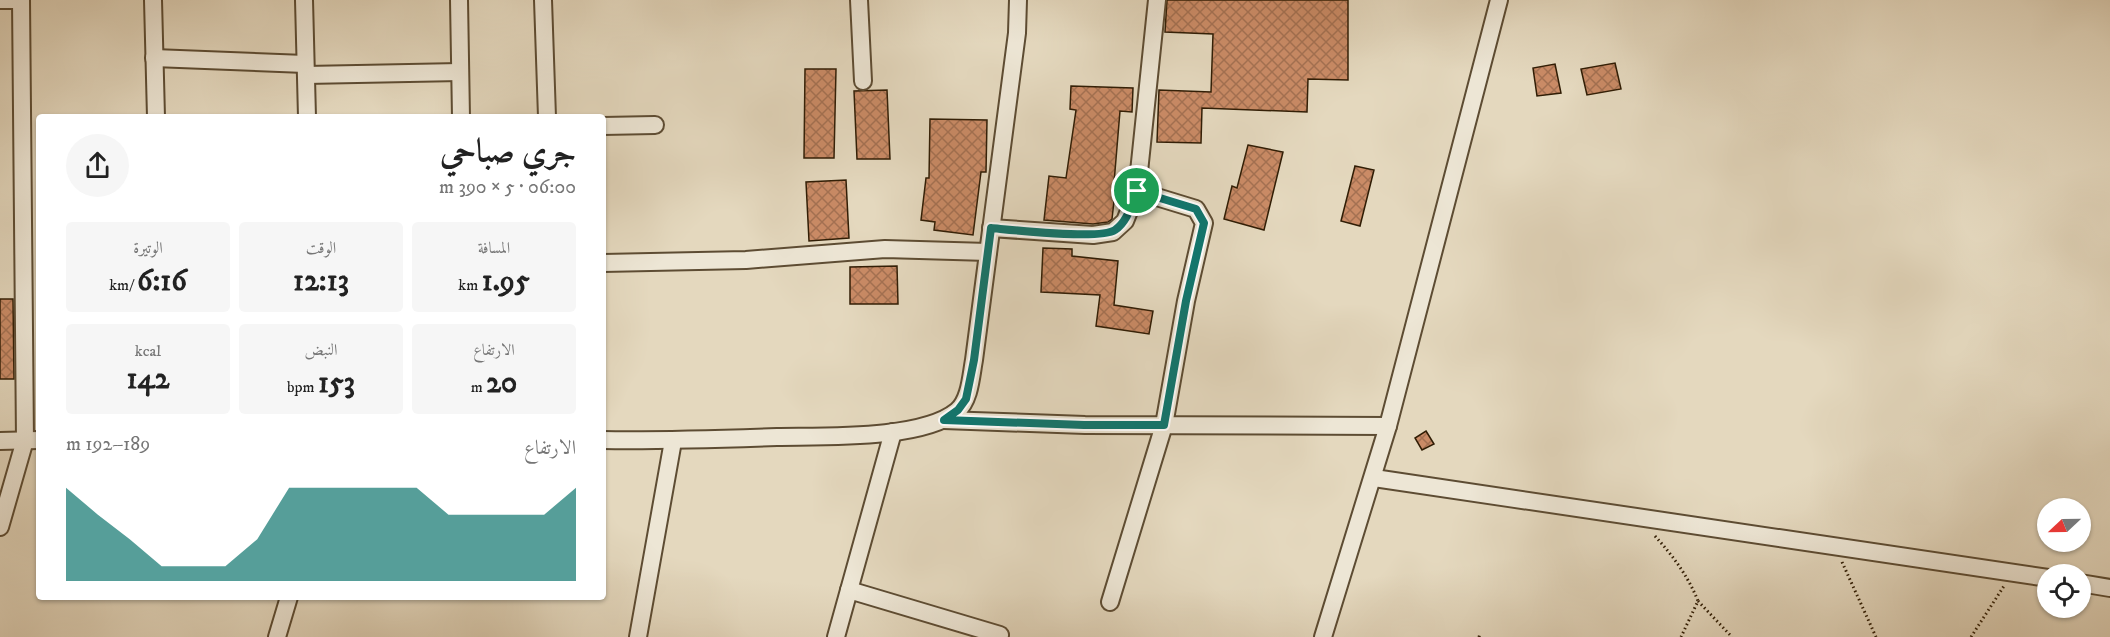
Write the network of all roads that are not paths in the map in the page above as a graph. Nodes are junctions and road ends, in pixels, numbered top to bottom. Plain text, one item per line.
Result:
1 (0, 0) edge
2 (153, 0) edge
3 (304, 0) edge
4 (459, 0) edge
5 (543, 0) edge
6 (859, 0) edge
7 (1018, 0) edge
8 (1157, 0) edge
9 (1499, 0) edge
10 (154, 58) junction
11 (306, 70) junction
12 (460, 72) junction
13 (863, 81) dead end
14 (156, 114) edge
15 (307, 114) edge
16 (461, 114) edge
17 (547, 114) edge
18 (655, 125) dead end
19 (606, 126) edge
20 (1137, 191) junction
21 (991, 228) junction
22 (988, 252) junction
23 (606, 263) edge
24 (944, 420) junction
25 (1164, 425) junction
26 (1388, 426) junction
27 (893, 432) junction
28 (32, 440) edge
29 (606, 440) edge
30 (0, 441) edge
31 (673, 441) junction
32 (1374, 478) junction
33 (0, 527) edge
34 (2037, 577) edge
35 (2091, 585) edge
36 (2110, 588) edge
37 (849, 590) junction
38 (288, 600) edge
39 (1110, 602) dead end
40 (1000, 635) dead end
41 (277, 637) edge
42 (638, 637) edge
43 (836, 637) edge
44 (1323, 637) edge

1 - 28 street
2 - 10 street
3 - 11 street
4 - 12 street
5 - 17 street
6 - 13 street
7 - 21 street
8 - 20 street
9 - 26 street
10 - 11 street
10 - 14 street
11 - 12 street
11 - 15 street
12 - 16 street
18 - 19 street
20 - 21 street
20 - 25 street
21 - 22 street
22 - 23 street
22 - 24 street
24 - 25 street
24 - 27 street
25 - 26 street
25 - 39 street
26 - 32 street
27 - 31 street
27 - 37 street
28 - 30 street
28 - 33 street
29 - 31 street
31 - 42 street
32 - 34 street
32 - 44 street
35 - 36 street
37 - 40 street
37 - 43 street
38 - 41 street

